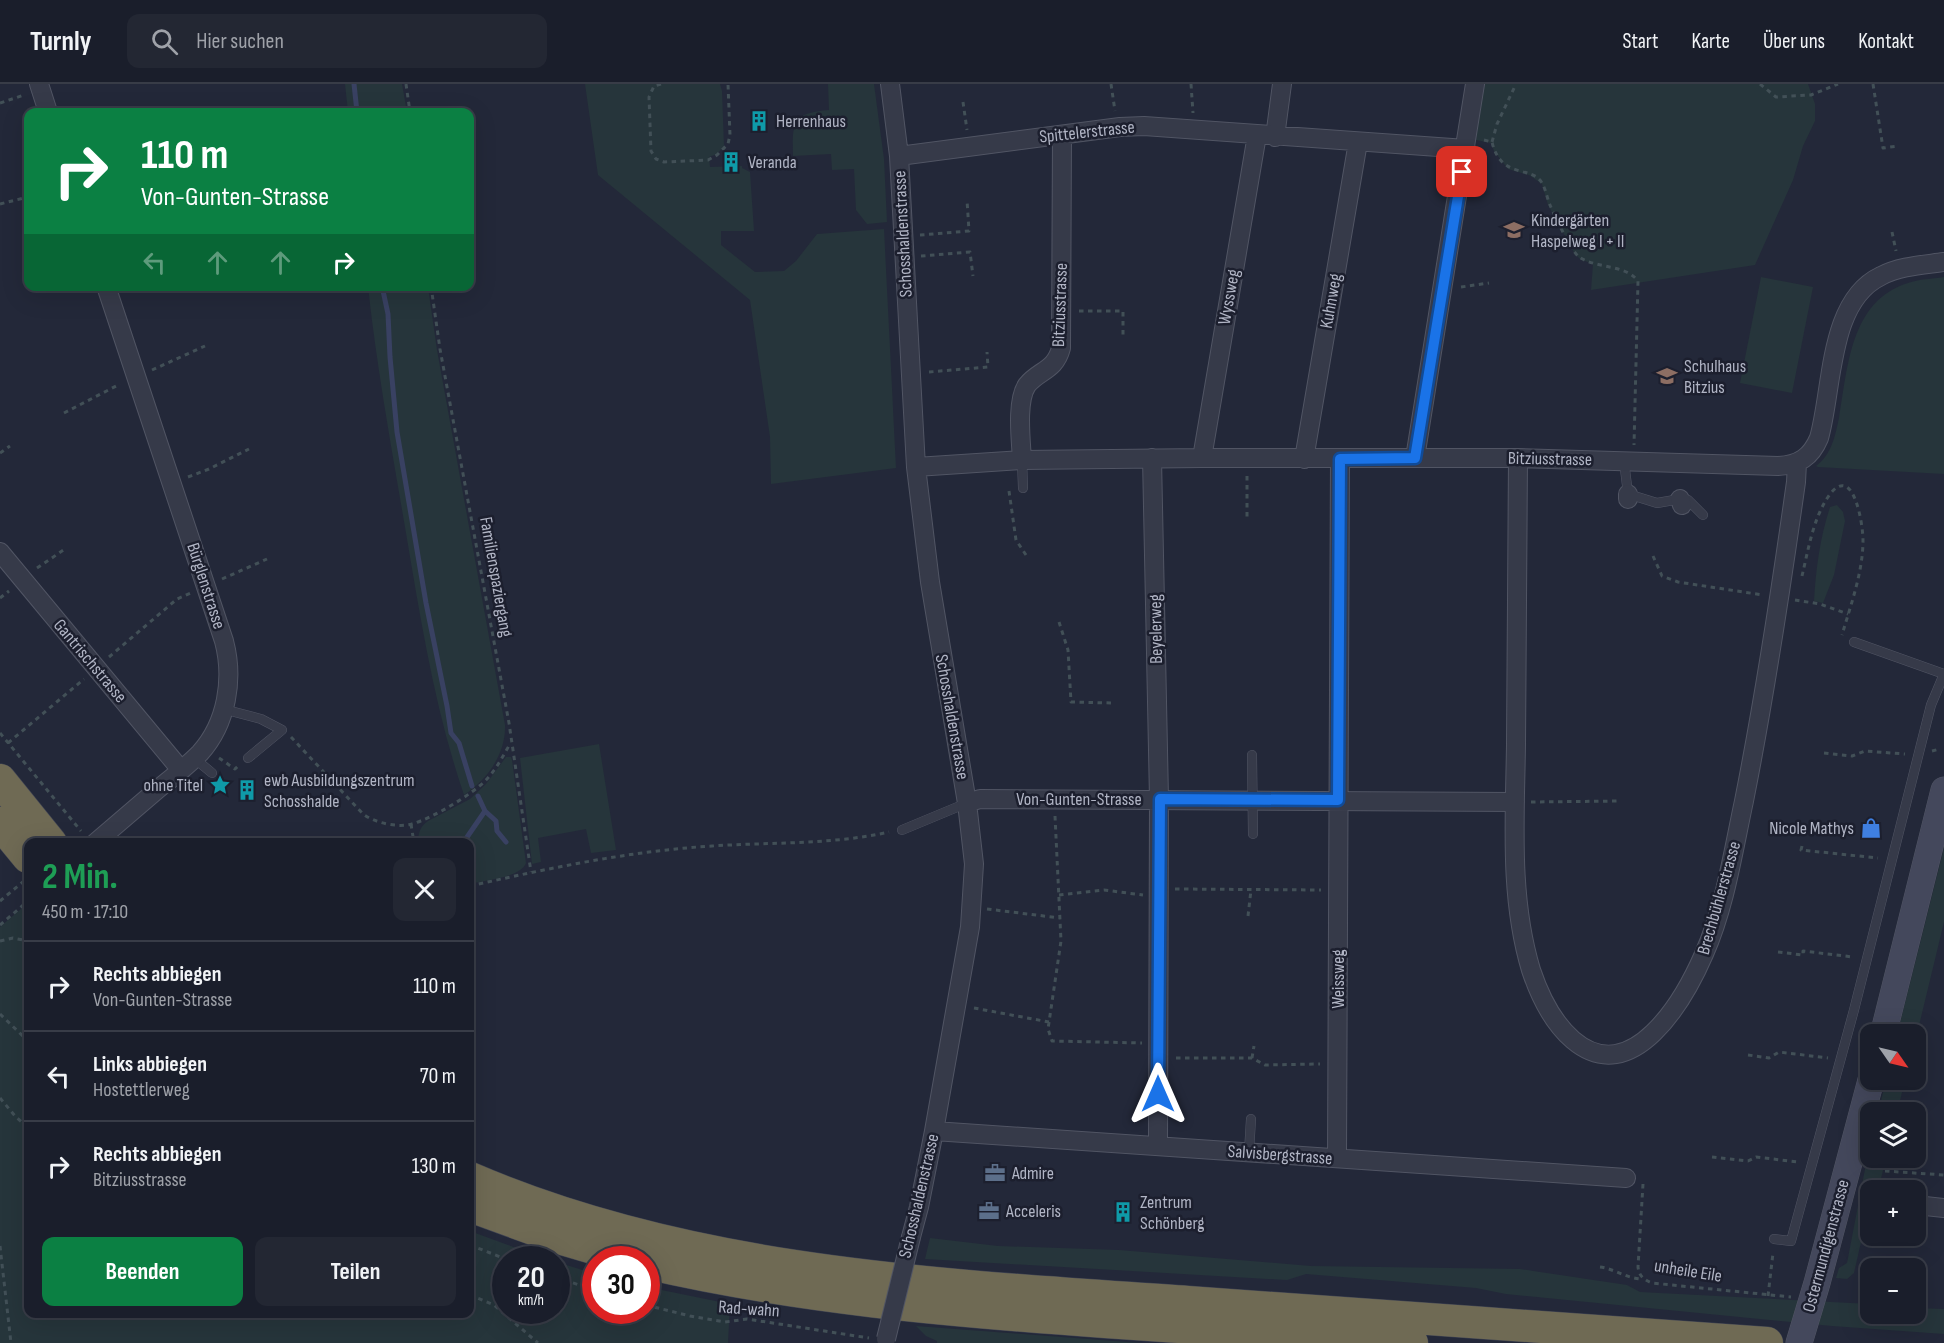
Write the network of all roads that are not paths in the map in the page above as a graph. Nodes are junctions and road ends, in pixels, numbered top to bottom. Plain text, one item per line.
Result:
1 (890, 84) edge
2 (1282, 84) edge
3 (1475, 84) edge
4 (34, 90) edge
5 (45, 108) edge
6 (1062, 135) junction
7 (1257, 135) junction
8 (1275, 137) junction
9 (1359, 142) junction
10 (1466, 143) junction
11 (899, 156) junction
12 (1944, 262) edge
13 (107, 291) edge
14 (1629, 455) junction
15 (1152, 458) junction
16 (1202, 458) junction
17 (1415, 458) junction
18 (1518, 458) junction
19 (1304, 459) junction
20 (1340, 459) junction
21 (1022, 460) junction
22 (1797, 463) junction
23 (916, 467) junction
24 (1023, 488) dead end
25 (1703, 515) dead end
26 (0, 552) edge
27 (1854, 642) road end
28 (1944, 674) edge
29 (223, 709) junction
30 (1252, 755) dead end
31 (4, 756) edge
32 (248, 758) dead end
33 (188, 764) junction
34 (212, 773) dead end
35 (0, 780) edge
36 (1944, 790) edge
37 (1160, 799) junction
38 (1254, 800) junction
39 (1338, 800) junction
40 (1522, 802) junction
41 (967, 803) junction
42 (0, 823) edge
43 (902, 830) road end
44 (43, 833) edge
45 (1254, 834) dead end
46 (89, 838) edge
47 (24, 865) edge
48 (1886, 1024) edge
49 (1868, 1090) edge
50 (1251, 1119) dead end
51 (934, 1131) junction
52 (1158, 1146) junction
53 (1250, 1152) junction
54 (1337, 1158) junction
55 (474, 1179) edge
56 (1635, 1179) road end
57 (1926, 1206) edge
58 (474, 1207) edge
59 (1944, 1208) edge
60 (1774, 1239) road end
61 (586, 1246) edge
62 (660, 1266) edge
63 (886, 1341) edge
64 (1412, 1343) edge
65 (1767, 1343) edge
66 (1799, 1343) edge

1 - 11 street, Schosshaldenstrasse
2 - 8 street
3 - 10 street
4 - 5 street
6 - 7 street, Spittelerstrasse
6 - 11 street, Spittelerstrasse
6 - 21 street, Bitziusstrasse
7 - 8 street, Spittelerstrasse
7 - 16 street, Wyssweg
8 - 9 street, Spittelerstrasse
9 - 10 street, Spittelerstrasse
9 - 19 street, Kuhnweg
10 - 17 street
11 - 23 street, Schosshaldenstrasse
12 - 22 street
13 - 29 street, Bürglenstrasse
14 - 18 street, Bitziusstrasse
14 - 22 street, Bitziusstrasse
14 - 25 lane
15 - 16 street, Bitziusstrasse
15 - 21 street, Bitziusstrasse
15 - 37 street, Beyelerweg
16 - 19 street, Bitziusstrasse
17 - 18 street, Bitziusstrasse
17 - 20 street, Bitziusstrasse
18 - 40 street, Brechbühlerstrasse
19 - 20 street, Bitziusstrasse
20 - 39 street, Weissweg
21 - 23 street, Bitziusstrasse
21 - 24 lane
22 - 40 street, Brechbühlerstrasse
23 - 41 street, Schosshaldenstrasse
26 - 33 street, Gantrischstrasse
27 - 28 lane
28 - 60 lane
29 - 32 lane
29 - 33 street, Bürglenstrasse
30 - 38 lane
31 - 44 highway
33 - 34 lane
33 - 46 street, Bürglenstrasse
35 - 44 highway
36 - 48 main road
37 - 38 street, Von-Gunten-Strasse
37 - 41 street, Von-Gunten-Strasse
37 - 52 street, Beyelerweg
38 - 39 street, Von-Gunten-Strasse
38 - 45 lane
39 - 40 street, Von-Gunten-Strasse
39 - 54 street, Weissweg
41 - 43 lane
41 - 51 street, Schosshaldenstrasse
42 - 47 highway
49 - 66 main road, Ostermundigenstrasse
50 - 53 lane
51 - 52 street, Salvisbergstrasse
51 - 63 street, Schosshaldenstrasse, bridge
52 - 53 street, Salvisbergstrasse
53 - 54 street, Salvisbergstrasse
54 - 56 street, Salvisbergstrasse
55 - 65 highway
57 - 59 street
58 - 61 highway
62 - 64 highway

